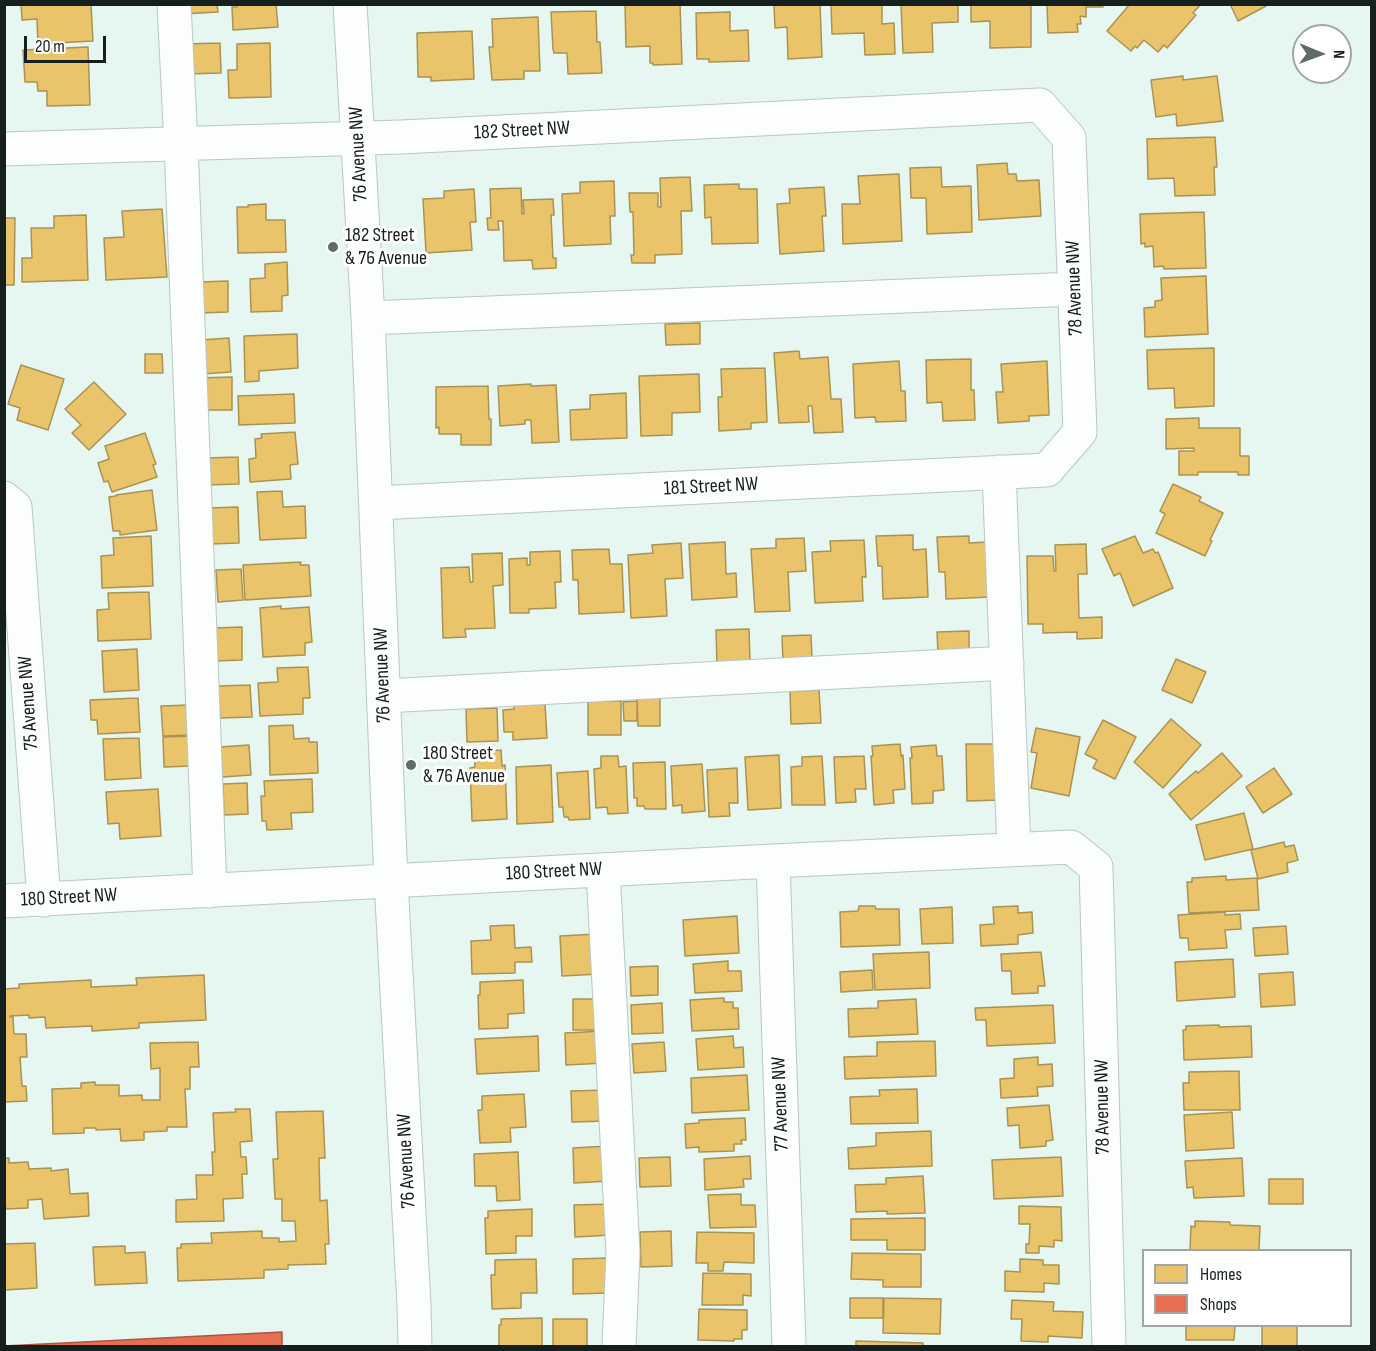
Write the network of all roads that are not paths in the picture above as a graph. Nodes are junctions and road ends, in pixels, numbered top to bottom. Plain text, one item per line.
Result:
1 (174, 4) edge
2 (350, 4) edge
3 (1040, 105) joint
4 (359, 138) junction
5 (181, 144) junction
6 (4, 150) edge
7 (1075, 289) junction
8 (368, 318) junction
9 (1047, 470) joint
10 (999, 472) junction
11 (10, 502) edge
12 (376, 504) junction
13 (1007, 663) junction
14 (384, 696) junction
15 (1014, 849) junction
16 (772, 861) junction
17 (1096, 867) joint
18 (603, 870) junction
19 (391, 881) junction
20 (210, 891) junction
21 (44, 900) junction
22 (4, 901) edge
23 (415, 1347) edge
24 (619, 1347) edge
25 (789, 1347) edge
26 (1109, 1347) edge

1 - 5 street
2 - 4 street, 76 Avenue NW
3 - 4 street, 182 Street NW
3 - 7 street, 78 Avenue NW
4 - 5 street, 182 Street NW
4 - 8 street, 76 Avenue NW
5 - 6 street, 182 Street NW
5 - 20 street
7 - 8 street
7 - 9 street, 78 Avenue NW
8 - 12 street, 76 Avenue NW
9 - 10 street, 181 Street NW
10 - 12 street, 181 Street NW
10 - 13 street
11 - 21 street, 75 Avenue NW
12 - 14 street, 76 Avenue NW
13 - 14 street
13 - 15 street
14 - 19 street, 76 Avenue NW
15 - 16 street, 180 Street NW
15 - 17 street, 180 Street NW
16 - 18 street, 180 Street NW
16 - 25 street, 77 Avenue NW
17 - 26 street, 78 Avenue NW
18 - 19 street, 180 Street NW
18 - 24 street
19 - 20 street, 180 Street NW
19 - 23 street, 76 Avenue NW
20 - 21 street, 180 Street NW
21 - 22 street, 180 Street NW

